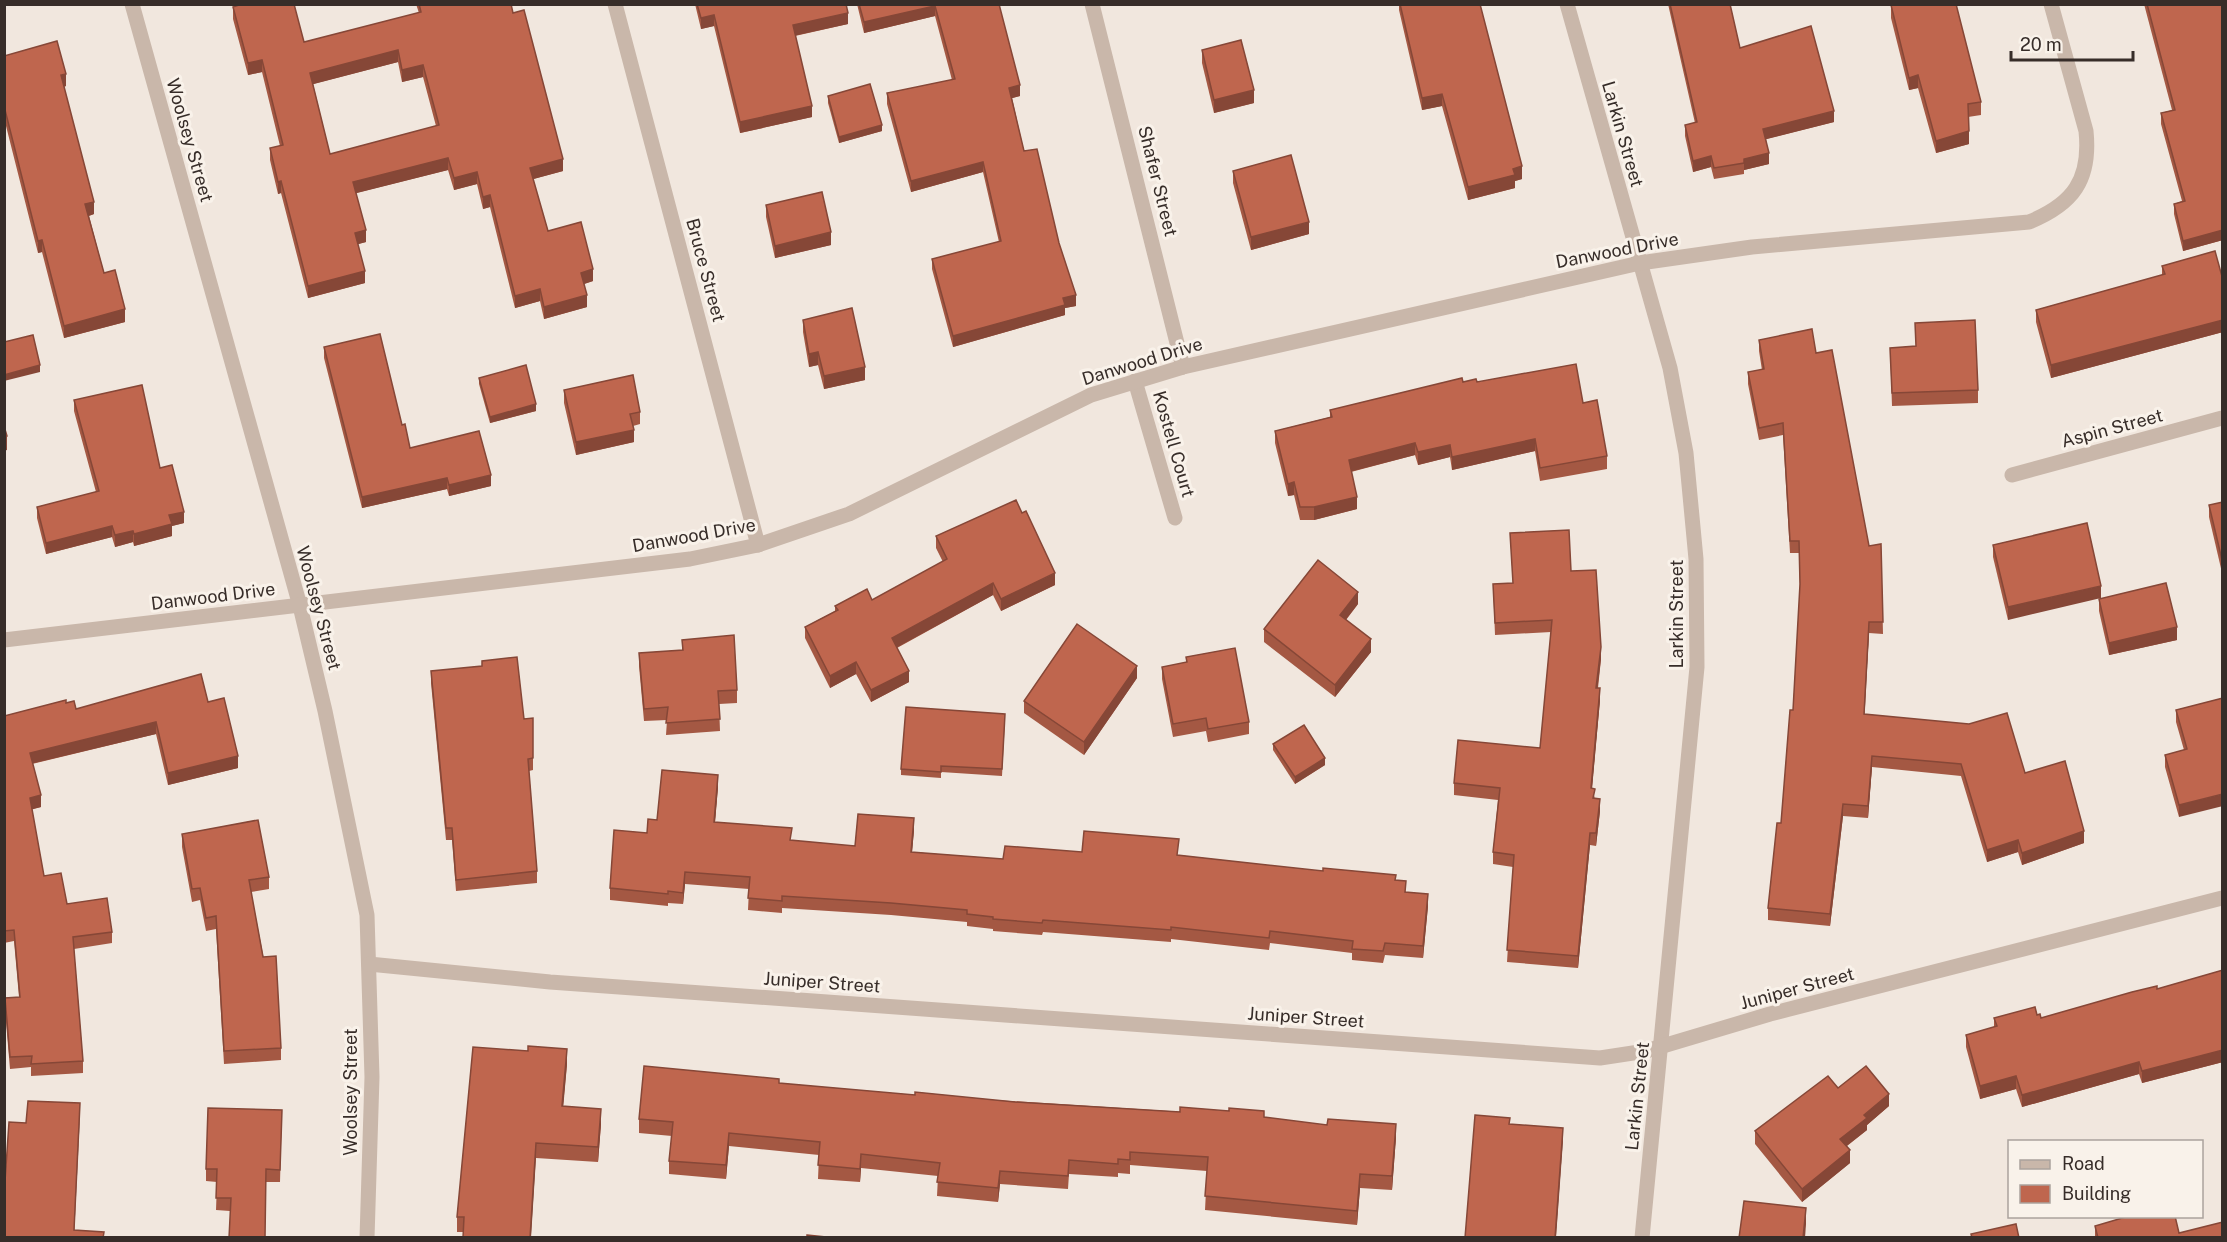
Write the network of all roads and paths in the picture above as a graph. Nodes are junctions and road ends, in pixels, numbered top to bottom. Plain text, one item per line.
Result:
1 (132, 4) edge
2 (615, 4) edge
3 (1092, 4) edge
4 (1567, 4) edge
5 (2051, 4) edge
6 (1640, 263) junction
7 (1183, 367) junction
8 (1135, 381) junction
9 (2223, 418) edge
10 (2012, 475) dead end
11 (1175, 518) dead end
12 (758, 545) junction
13 (300, 606) junction
14 (4, 640) edge
15 (2223, 898) edge
16 (369, 964) junction
17 (1661, 1046) junction
18 (367, 1238) edge
19 (1642, 1238) edge

1 - 13 street, Woolsey Street
2 - 12 street, Bruce Street
3 - 7 street, Shafer Street
4 - 6 street, Larkin Street
5 - 6 street, Danwood Drive
6 - 7 street, Danwood Drive
6 - 17 street, Larkin Street
7 - 8 street, Danwood Drive
8 - 11 street, Kostell Court
8 - 12 street, Danwood Drive
9 - 10 street, Aspin Street
12 - 13 street, Danwood Drive
13 - 14 street, Danwood Drive
13 - 16 street, Woolsey Street
15 - 17 street, Juniper Street
16 - 17 street, Juniper Street
16 - 18 street, Woolsey Street
17 - 19 street, Larkin Street

